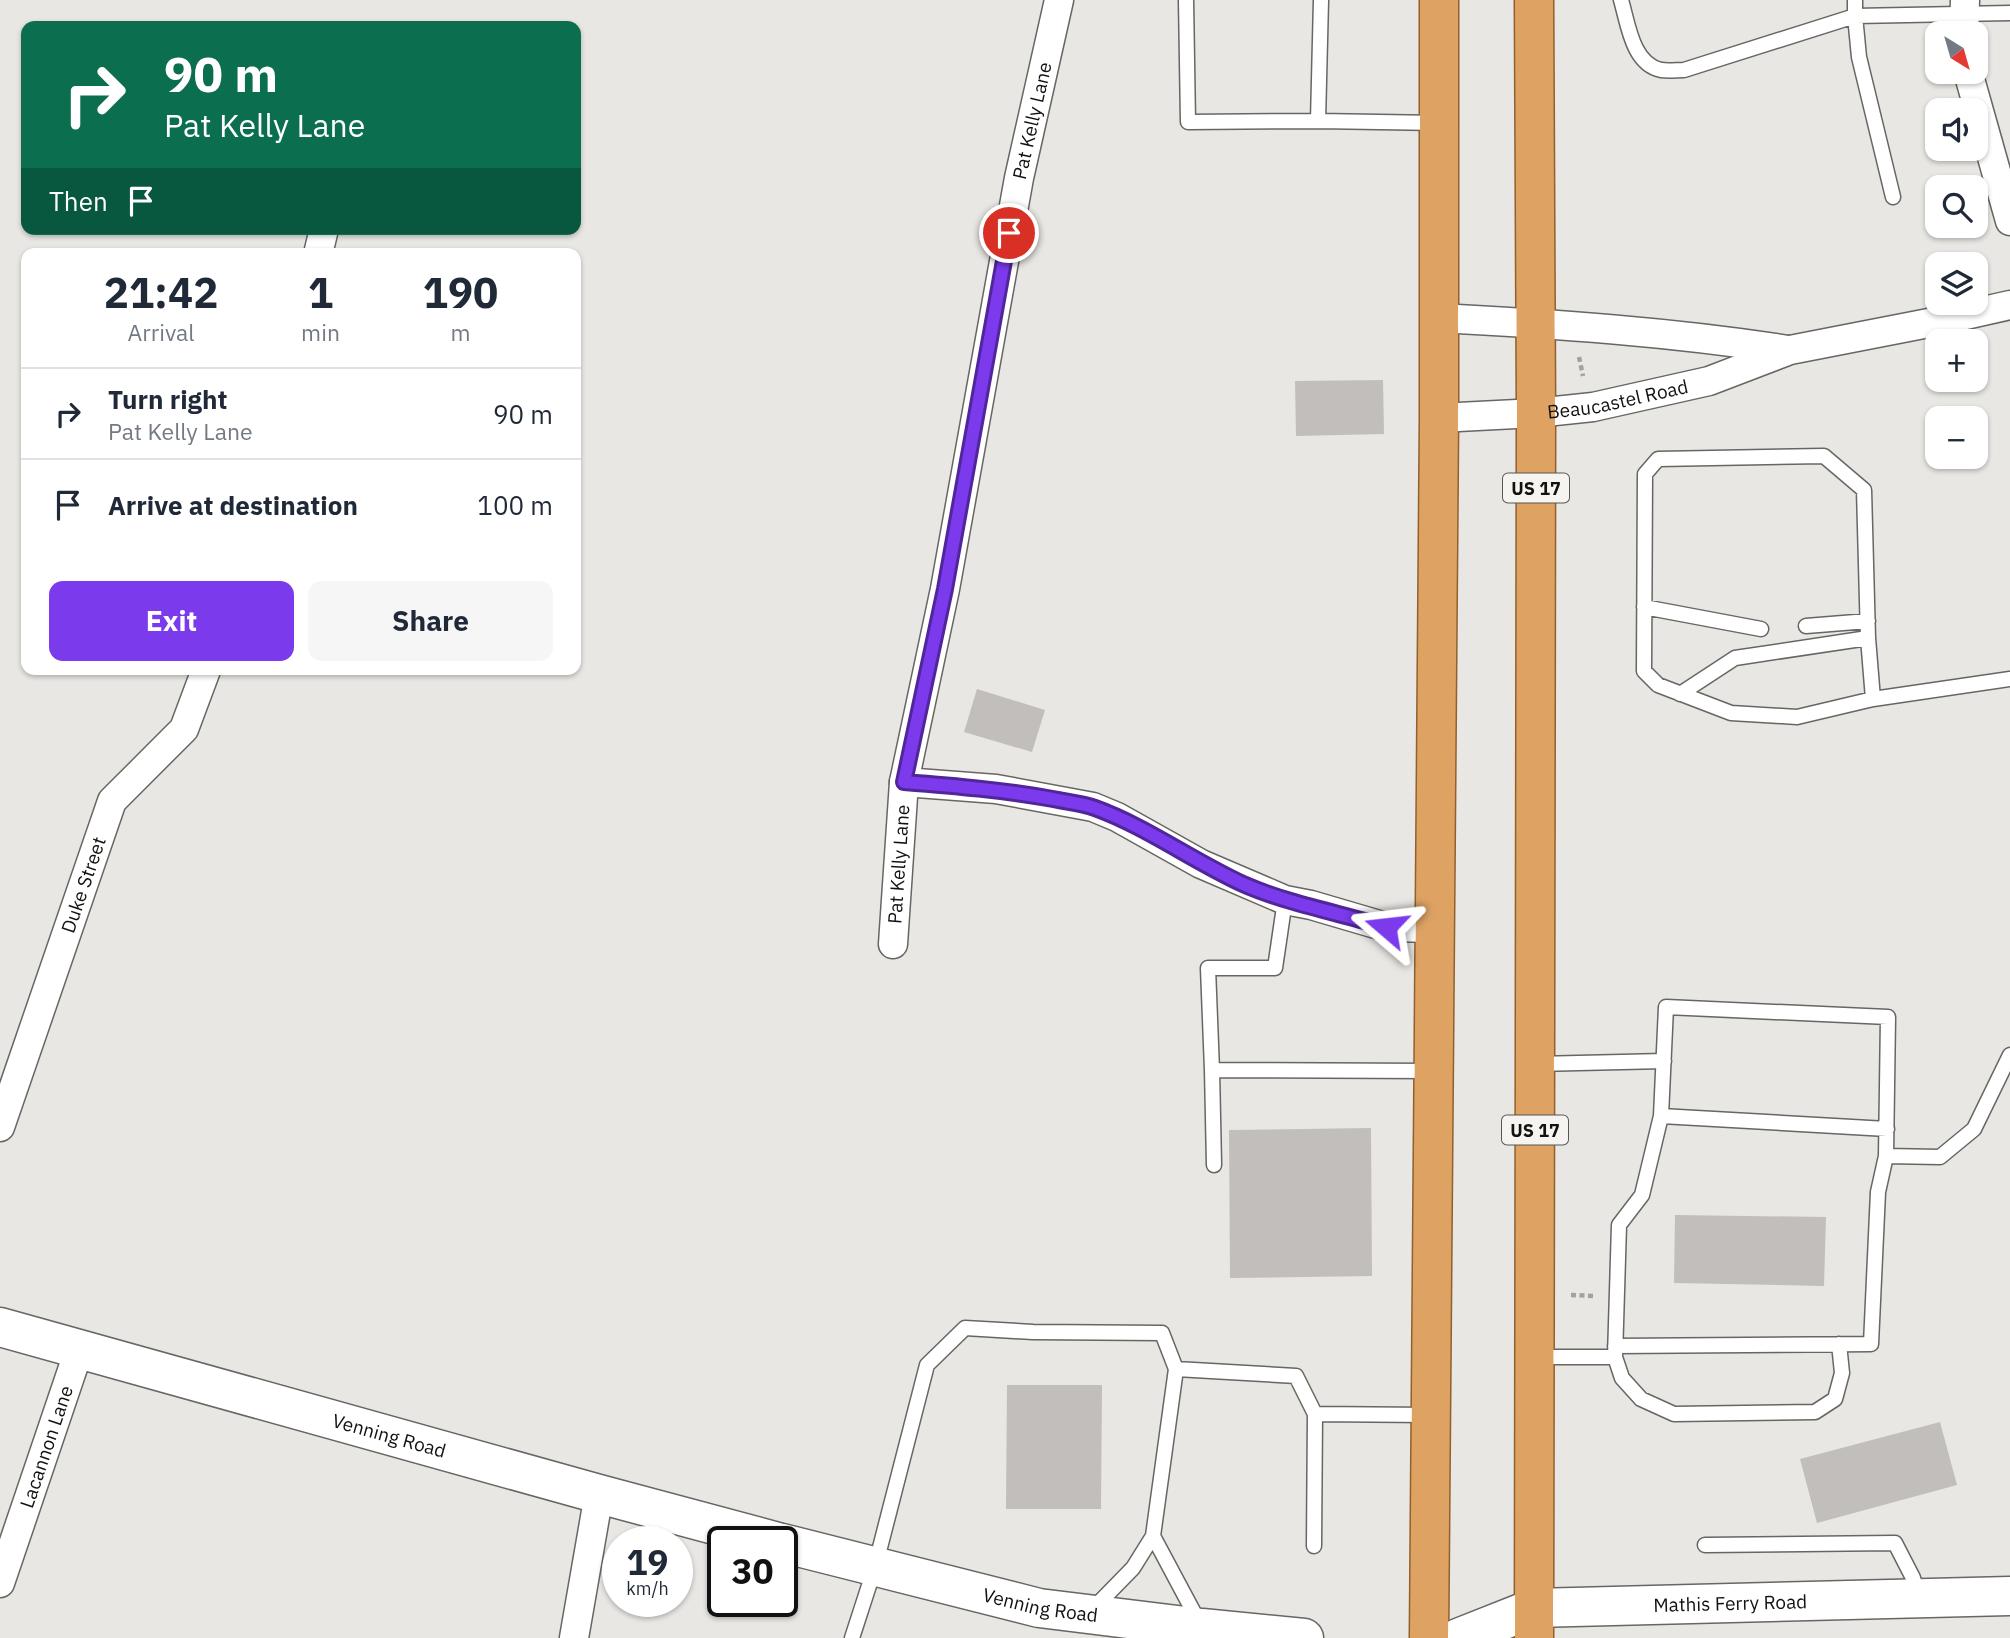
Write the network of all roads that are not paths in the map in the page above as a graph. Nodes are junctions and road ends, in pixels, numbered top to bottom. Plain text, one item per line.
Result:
1 (1059, 0) edge
2 (1186, 0) edge
3 (1321, 0) edge
4 (1439, 0) edge
5 (1534, 0) edge
6 (1621, 0) edge
7 (1856, 0) edge
8 (2010, 13) edge
9 (1855, 16) junction
10 (1964, 16) edge
11 (1971, 84) edge
12 (1318, 121) junction
13 (1439, 123) junction
14 (1893, 197) dead end
15 (2010, 221) edge
16 (2010, 305) edge
17 (1439, 318) junction
18 (1535, 323) junction
19 (1790, 350) junction
20 (1536, 413) junction
21 (1439, 418) junction
22 (1644, 607) junction
23 (1868, 621) junction
24 (1805, 625) dead end
25 (1761, 629) dead end
26 (1868, 638) junction
27 (204, 675) edge
28 (2010, 679) edge
29 (1680, 694) junction
30 (1873, 699) junction
31 (904, 782) junction
32 (1285, 900) junction
33 (1435, 928) junction
34 (893, 944) dead end
35 (2010, 1055) edge
36 (1664, 1061) junction
37 (1535, 1064) junction
38 (1212, 1070) junction
39 (1433, 1071) junction
40 (1661, 1116) junction
41 (0, 1127) edge
42 (1886, 1129) junction
43 (1886, 1156) junction
44 (1214, 1165) dead end
45 (0, 1327) edge
46 (1839, 1344) junction
47 (79, 1350) junction
48 (1615, 1352) junction
49 (1534, 1357) junction
50 (1176, 1369) junction
51 (1315, 1414) junction
52 (1431, 1415) junction
53 (598, 1494) junction
54 (719, 1526) edge
55 (1153, 1536) junction
56 (1705, 1545) dead end
57 (1314, 1546) dead end
58 (798, 1547) edge
59 (5, 1553) edge
60 (875, 1567) junction
61 (0, 1583) edge
62 (2010, 1596) edge
63 (1920, 1598) junction
64 (1087, 1615) junction
65 (1534, 1623) edge
66 (1202, 1628) junction
67 (573, 1638) edge
68 (852, 1638) edge
69 (1304, 1638) edge
70 (1429, 1638) edge
71 (1458, 1638) edge

1 - 31 street, Pat Kelly Lane
2 - 12 lane
3 - 12 lane
4 - 13 highway
5 - 18 highway, US 17
6 - 9 lane
7 - 9 lane
8 - 10 lane
9 - 10 lane
9 - 14 lane
11 - 15 street
12 - 13 lane
13 - 17 highway
16 - 19 street, Beaucastel Road
17 - 18 street, Beaucastel Road
17 - 21 highway
18 - 19 street, Beaucastel Road
18 - 20 highway, US 17
19 - 20 street, Beaucastel Road
20 - 21 street, Beaucastel Road
20 - 37 highway, US 17
21 - 33 highway
22 - 23 lane
22 - 25 lane
22 - 29 lane
23 - 24 lane
23 - 26 lane
26 - 29 lane
26 - 30 lane
27 - 41 street, Duke Street
28 - 30 lane
29 - 30 lane
31 - 32 street
31 - 34 street, Pat Kelly Lane
32 - 33 street
32 - 38 lane
33 - 39 highway
35 - 43 lane
36 - 37 lane
36 - 40 lane
36 - 42 lane
37 - 49 highway, US 17
38 - 39 lane
38 - 44 lane
39 - 52 highway
40 - 42 lane
40 - 48 lane
42 - 43 lane
43 - 46 lane
45 - 47 main road, Venning Road
46 - 48 lane
46 - 48 lane
47 - 53 main road, Venning Road
47 - 59 street, Lacannon Lane
48 - 49 lane
49 - 65 highway, US 17
50 - 51 lane
50 - 55 lane
50 - 60 lane
51 - 52 lane
51 - 57 lane
52 - 70 highway
53 - 54 main road, Venning Road
53 - 67 street
55 - 64 lane
55 - 66 lane
56 - 63 lane
58 - 60 main road, Venning Road
59 - 61 street, Lacannon Lane
60 - 64 main road, Venning Road
60 - 68 lane
62 - 63 main road, Mathis Ferry Road
63 - 65 main road, Mathis Ferry Road
64 - 66 main road, Venning Road
65 - 71 main road, Mathis Ferry Road
66 - 69 main road, Venning Road

